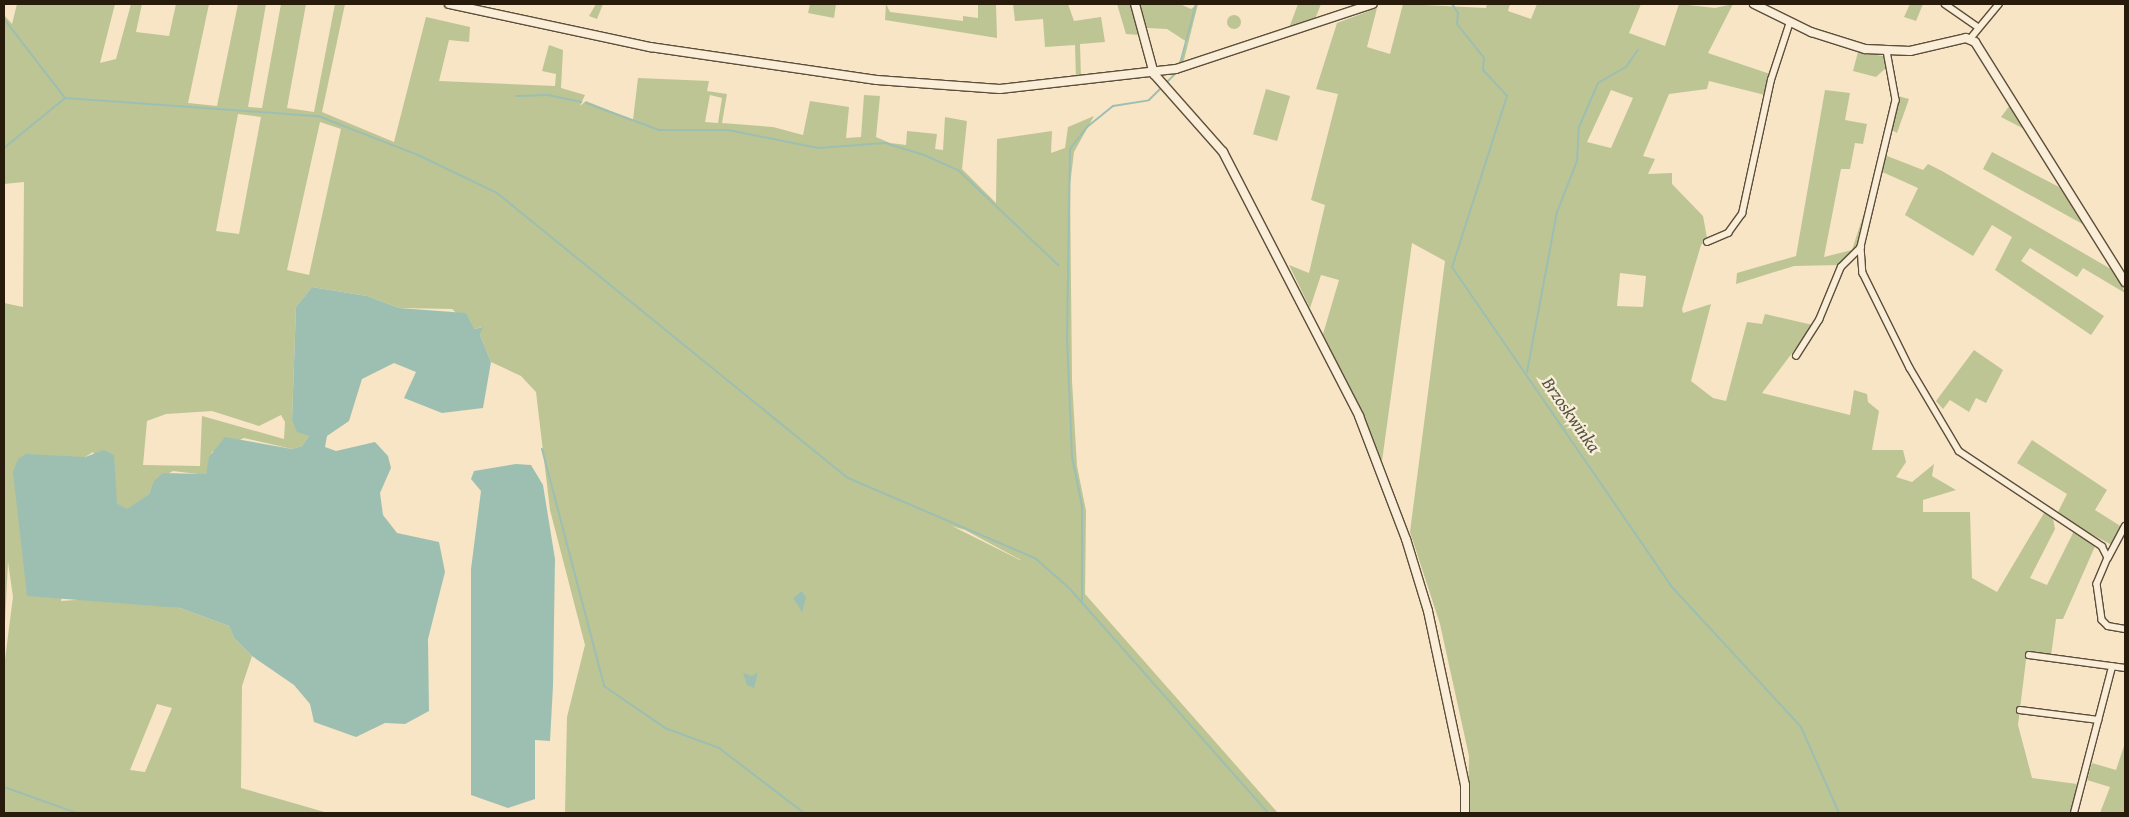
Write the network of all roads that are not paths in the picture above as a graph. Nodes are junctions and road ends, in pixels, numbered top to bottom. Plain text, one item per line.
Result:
1 (449, 4) edge
2 (1135, 4) edge
3 (1373, 4) edge
4 (1754, 4) edge
5 (1945, 4) edge
6 (1998, 4) edge
7 (1790, 22) junction
8 (1978, 27) junction
9 (1970, 39) junction
10 (1887, 51) junction
11 (1154, 74) junction
12 (1707, 242) dead end
13 (1861, 247) junction
14 (2125, 282) edge
15 (1796, 356) dead end
16 (2125, 526) edge
17 (2108, 558) junction
18 (2125, 629) edge
19 (2029, 654) dead end
20 (2112, 667) junction
21 (2125, 668) edge
22 (2020, 710) dead end
23 (2098, 720) junction
24 (1465, 813) edge
25 (2074, 813) edge

1 - 11 street
2 - 11 street
3 - 11 street
4 - 7 street
5 - 8 street
6 - 8 street
7 - 10 street
7 - 12 street
8 - 9 street
9 - 10 street
9 - 14 street
10 - 13 street
11 - 24 street
13 - 15 street
13 - 17 street
16 - 17 street
17 - 18 street
19 - 20 street
20 - 21 street
20 - 23 street
22 - 23 street
23 - 25 street

